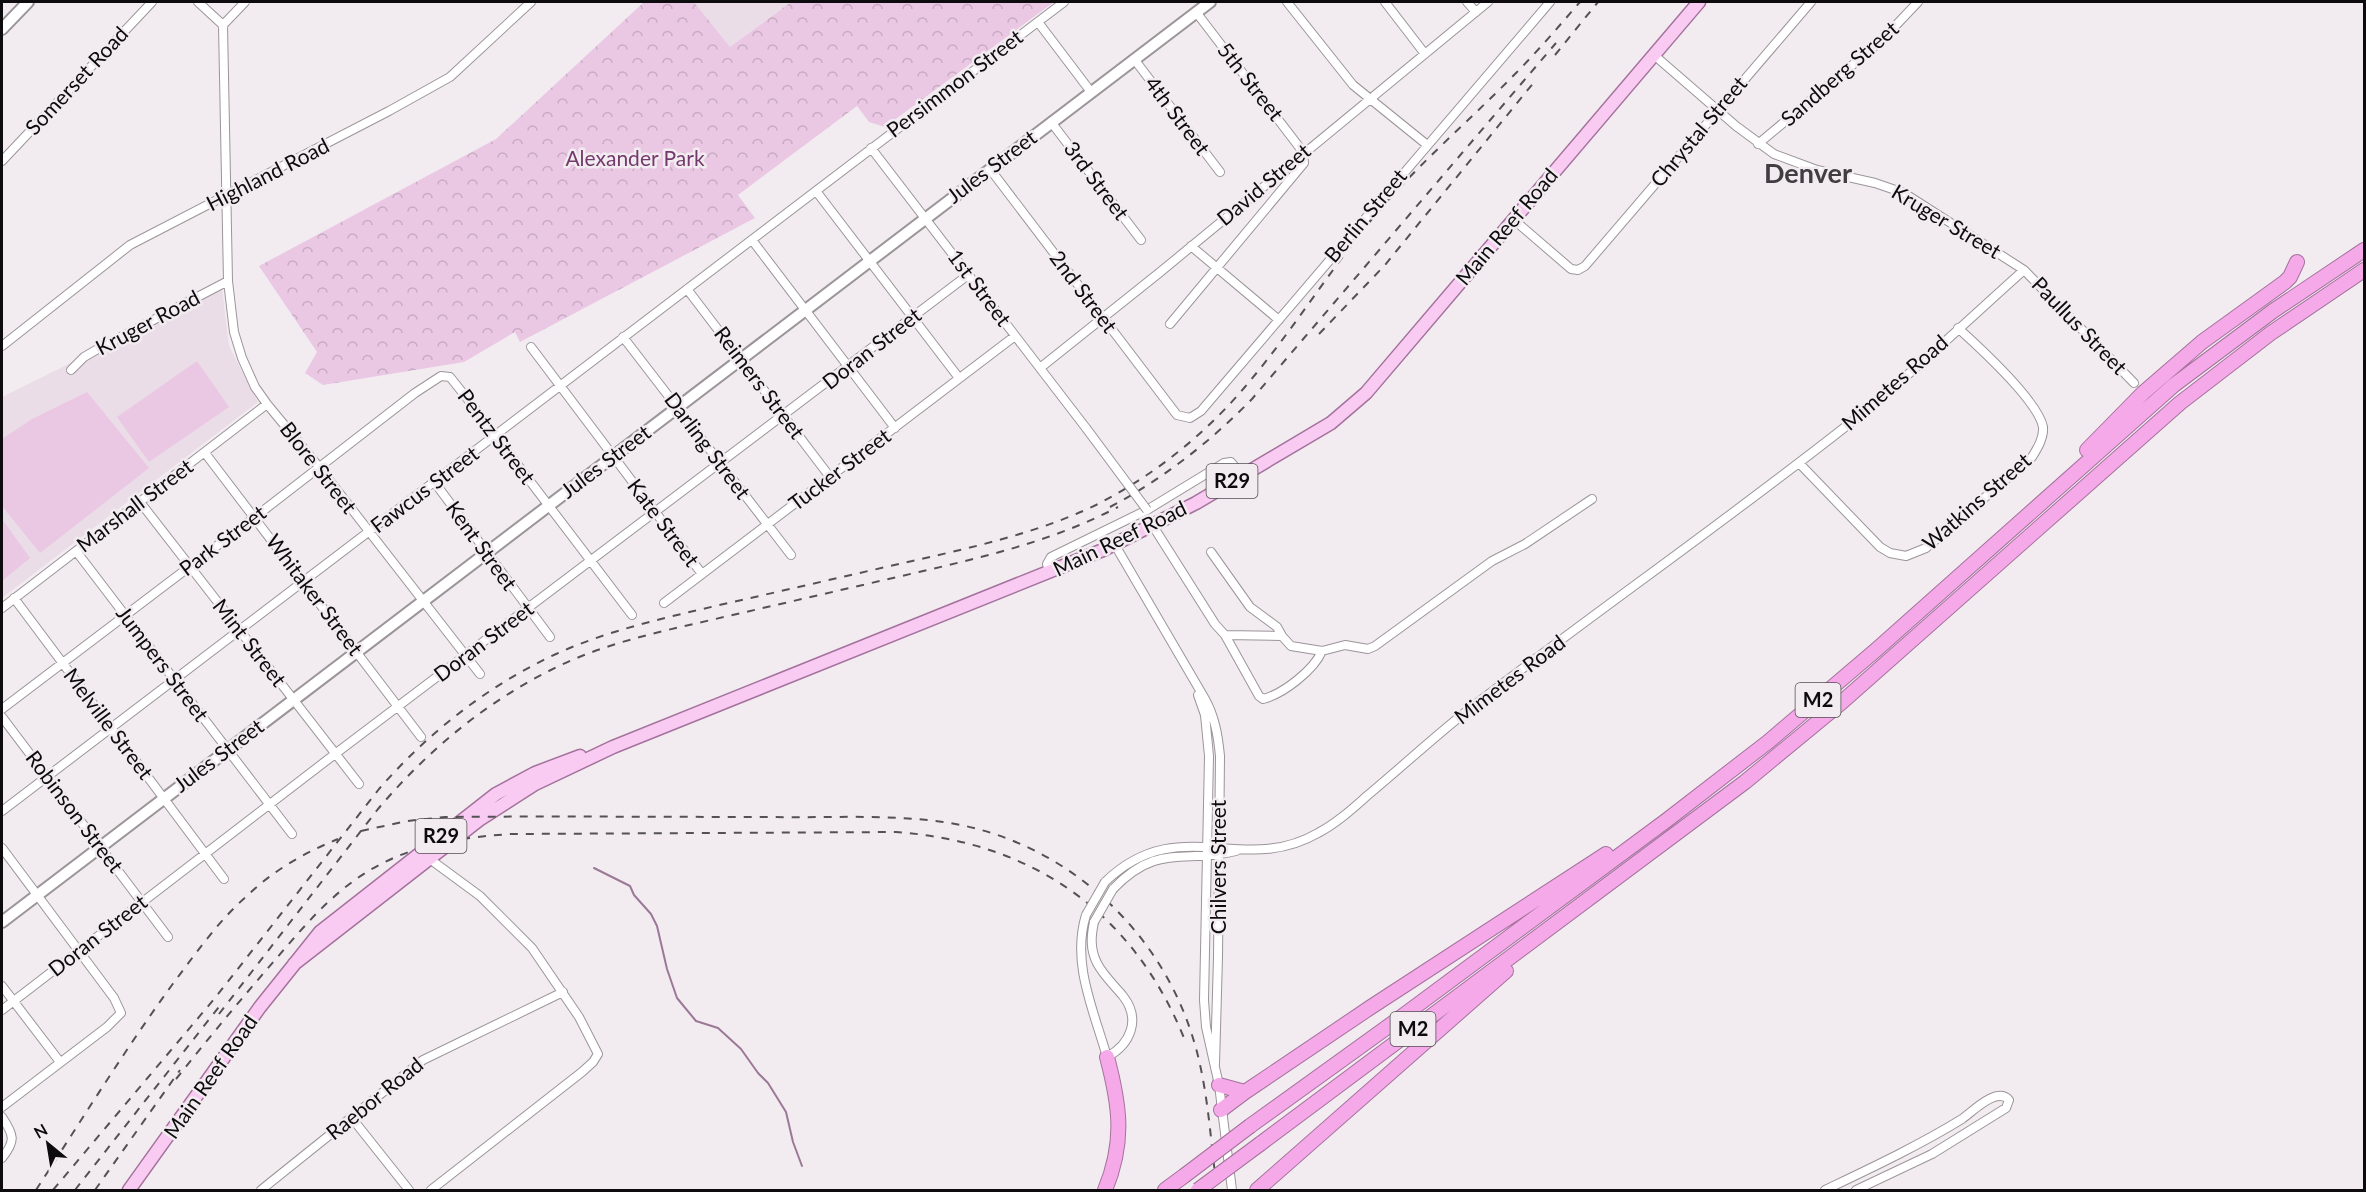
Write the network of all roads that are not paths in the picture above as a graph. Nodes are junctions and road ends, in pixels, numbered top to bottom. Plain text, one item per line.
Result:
1 (26, 2) edge
2 (152, 2) edge
3 (198, 2) edge
4 (245, 2) edge
5 (531, 2) edge
6 (1064, 2) edge
7 (1210, 2) edge
8 (1287, 2) edge
9 (1385, 2) edge
10 (1467, 2) edge
11 (1488, 2) edge
12 (1550, 2) edge
13 (1699, 2) edge
14 (1811, 2) edge
15 (1918, 2) edge
16 (1196, 12) junction
17 (1476, 12) junction
18 (1038, 22) junction
19 (223, 25) junction
20 (2, 29) edge
21 (1425, 54) junction
22 (1654, 55) junction
23 (1134, 59) junction
24 (1091, 92) junction
25 (1368, 99) junction
26 (1717, 111) junction
27 (1051, 122) junction
28 (1426, 144) junction
29 (1758, 144) junction
30 (871, 148) junction
31 (1303, 152) junction
32 (2, 161) edge
33 (847, 167) joint
34 (990, 169) junction
35 (1220, 172) dead end
36 (1276, 176) junction
37 (1287, 184) junction
38 (816, 191) junction
39 (225, 197) junction
40 (926, 218) junction
41 (1513, 219) junction
42 (752, 240) junction
43 (1141, 240) dead end
44 (1191, 246) junction
45 (2364, 250) edge
46 (869, 261) junction
47 (2296, 262) dead end
48 (1216, 268) junction
49 (2024, 270) junction
50 (2364, 270) edge
51 (969, 275) junction
52 (228, 281) junction
53 (687, 289) junction
54 (805, 310) junction
55 (1102, 317) junction
56 (912, 318) junction
57 (1279, 320) junction
58 (1170, 324) dead end
59 (1958, 328) junction
60 (1015, 336) junction
61 (623, 338) junction
62 (2, 346) edge
63 (531, 347) dead end
64 (740, 359) junction
65 (848, 368) junction
66 (1040, 368) junction
67 (71, 370) dead end
68 (446, 375) joint
69 (958, 378) junction
70 (2134, 383) dead end
71 (560, 386) junction
72 (267, 404) junction
73 (677, 407) junction
74 (1177, 415) joint
75 (785, 416) junction
76 (895, 428) junction
77 (495, 436) junction
78 (205, 453) junction
79 (613, 457) junction
80 (1799, 463) junction
81 (719, 465) junction
82 (319, 467) junction
83 (830, 477) junction
84 (1237, 478) junction
85 (435, 483) junction
86 (1592, 499) dead end
87 (140, 502) junction
88 (549, 506) junction
89 (1148, 510) junction
90 (655, 513) junction
91 (255, 517) junction
92 (768, 524) junction
93 (1154, 526) junction
94 (368, 533) junction
95 (1115, 544) junction
96 (76, 551) junction
97 (1211, 552) dead end
98 (486, 554) junction
99 (791, 555) dead end
100 (1979, 557) junction
101 (592, 561) junction
102 (190, 567) junction
103 (1049, 573) junction
104 (702, 574) junction
105 (302, 581) junction
106 (14, 598) junction
107 (423, 602) junction
108 (664, 603) dead end
109 (2, 608) edge
110 (527, 608) junction
111 (125, 615) junction
112 (632, 615) dead end
113 (238, 630) junction
114 (1225, 635) junction
115 (1282, 636) junction
116 (550, 637) dead end
117 (356, 651) junction
118 (1322, 651) junction
119 (466, 656) junction
120 (62, 662) junction
121 (480, 674) dead end
122 (1191, 677) junction
123 (174, 678) junction
124 (294, 700) junction
125 (398, 707) junction
126 (2, 709) edge
127 (2, 717) edge
128 (110, 728) junction
129 (421, 737) dead end
130 (227, 749) junction
131 (335, 754) junction
132 (47, 776) junction
133 (359, 783) dead end
134 (1711, 786) junction
135 (163, 797) junction
136 (270, 805) junction
137 (2, 811) edge
138 (292, 834) dead end
139 (1207, 846) junction
140 (1219, 846) junction
141 (102, 847) junction
142 (2, 848) edge
143 (1238, 851) junction
144 (206, 854) junction
145 (425, 855) junction
146 (1207, 856) junction
147 (1219, 856) junction
148 (224, 879) dead end
149 (38, 894) junction
150 (141, 902) junction
151 (1567, 916) junction
152 (2, 922) edge
153 (168, 937) dead end
154 (78, 951) junction
155 (2, 986) edge
156 (563, 992) junction
157 (13, 1001) junction
158 (2, 1010) edge
159 (1107, 1057) junction
160 (60, 1062) junction
161 (1215, 1064) junction
162 (1219, 1085) junction
163 (1245, 1092) junction
164 (2, 1107) edge
165 (1221, 1110) junction
166 (2, 1117) edge
167 (351, 1117) junction
168 (2, 1158) edge
169 (129, 1191) edge
170 (261, 1191) edge
171 (409, 1191) edge
172 (431, 1191) edge
173 (1105, 1191) edge
174 (1165, 1191) edge
175 (1198, 1191) edge
176 (1232, 1191) edge
177 (1257, 1191) edge
178 (1825, 1191) edge
179 (1856, 1191) edge

1 - 20 main road
2 - 32 street, Somerset Road
3 - 19 street
4 - 19 street
5 - 39 street, Highland Road
6 - 18 street, Persimmon Street
7 - 16 main road, Jules Street
8 - 25 street
9 - 21 street
10 - 17 street
11 - 17 street, David Street
12 - 28 street, Berlin Street
13 - 22 main road, Main Reef Road / R29
14 - 26 street, Chrystal Street
15 - 29 street, Sandberg Street
16 - 23 main road, Jules Street
16 - 31 street, 5th Street
17 - 21 street, David Street
18 - 24 street
18 - 30 street, Persimmon Street
19 - 39 street, Blore Street
21 - 25 street, David Street
22 - 26 street, Kruger Street
22 - 41 main road, Main Reef Road / R29
23 - 24 main road, Jules Street
23 - 35 street, 4th Street
24 - 27 main road, Jules Street
25 - 28 street
25 - 31 street, David Street
26 - 29 street, Kruger Street
26 - 41 street, Chrystal Street
27 - 34 main road, Jules Street
27 - 43 street, 3rd Street
28 - 57 street, Berlin Street
29 - 49 street, Kruger Street
30 - 33 street, Persimmon Street
30 - 40 street, 1st Street
31 - 36 street, David Street
31 - 37 street
33 - 38 street, Fawcus Street
34 - 40 main road, Jules Street
34 - 55 street, 2nd Street
36 - 37 street
36 - 44 street, David Street
37 - 48 street
38 - 42 street, Fawcus Street
38 - 46 street
39 - 52 street, Blore Street
39 - 62 street, Highland Road
40 - 46 main road, Jules Street
40 - 51 street, 1st Street
41 - 84 main road, Main Reef Road / R29
42 - 53 street, Fawcus Street
42 - 54 street
44 - 48 street
44 - 55 street, David Street
45 - 100 highway, M2
46 - 54 main road, Jules Street
46 - 56 street
47 - 100 highway
48 - 57 street
48 - 58 street
49 - 59 street, Mimetes Road
49 - 70 street, Paullus Street
50 - 151 highway, M2
51 - 56 street, Doran Street
51 - 60 street, 1st Street
52 - 67 street, Kruger Road
52 - 72 street, Blore Street
53 - 61 street, Fawcus Street
53 - 64 street, Reimers Street
54 - 64 main road, Jules Street
54 - 65 street
55 - 66 street, David Street
55 - 74 street, 2nd Street
56 - 65 street, Doran Street
56 - 69 street
57 - 74 street, Berlin Street
59 - 80 street, Mimetes Road
59 - 80 street, Watkins Street
60 - 66 street, 1st Street
60 - 69 street, Tucker Street
61 - 71 street, Fawcus Street
61 - 73 street, Darling Street
63 - 71 street, Kate Street
64 - 73 main road, Jules Street
64 - 75 street, Reimers Street
65 - 75 street, Doran Street
65 - 76 street
66 - 89 street, 1st Street, bridge
68 - 77 street, Pentz Street
68 - 82 street, Park Street
69 - 76 street, Tucker Street
71 - 77 street, Fawcus Street
71 - 79 street, Kate Street
72 - 78 street, Marshall Street
72 - 82 street, Blore Street
73 - 79 main road, Jules Street
73 - 81 street, Darling Street
75 - 81 street, Doran Street
75 - 83 street, Reimers Street
76 - 83 street, Tucker Street
77 - 85 street, Fawcus Street
77 - 88 street, Pentz Street
78 - 87 street, Marshall Street
78 - 91 street, Whitaker Street
79 - 88 main road, Jules Street
79 - 90 street, Kate Street
80 - 143 street, Mimetes Road
81 - 90 street, Doran Street
81 - 92 street, Darling Street
82 - 91 street, Park Street
82 - 94 street, Blore Street
83 - 92 street, Tucker Street
84 - 89 street
84 - 93 main road, Main Reef Road / R29
85 - 94 street, Fawcus Street
85 - 98 street, Kent Street
86 - 118 street
87 - 96 street, Marshall Street
87 - 102 street, Mint Street
88 - 98 main road, Jules Street
88 - 101 street, Pentz Street
89 - 103 street
90 - 101 street, Doran Street
90 - 104 street, Kate Street
91 - 102 street, Park Street
91 - 105 street, Whitaker Street
92 - 99 street, Darling Street
92 - 104 street, Tucker Street
93 - 95 main road, Main Reef Road / R29
93 - 114 street
94 - 105 street, Fawcus Street
94 - 107 street, Blore Street
95 - 103 main road, Main Reef Road / R29
95 - 122 street, Chilvers Street
96 - 106 street, Marshall Street
96 - 111 street, Jumpers Street
97 - 115 street
98 - 107 main road, Jules Street
98 - 110 street, Kent Street
100 - 134 highway, M2
101 - 110 street, Doran Street
101 - 112 street, Pentz Street
102 - 111 street, Park Street
102 - 113 street, Mint Street
103 - 145 main road, Main Reef Road / R29
104 - 108 street, Tucker Street
105 - 113 street, Fawcus Street
105 - 117 street, Whitaker Street
106 - 109 street, Marshall Street
106 - 120 street, Melville Street
107 - 117 main road, Jules Street
107 - 119 street, Blore Street
110 - 116 street, Kent Street
110 - 119 street, Doran Street
111 - 120 street, Park Street
111 - 123 street, Jumpers Street
113 - 123 street, Fawcus Street
113 - 124 street, Mint Street
114 - 115 street
114 - 118 street
115 - 118 street
117 - 124 main road, Jules Street
117 - 125 street, Whitaker Street
119 - 121 street, Blore Street
119 - 125 street, Doran Street
120 - 126 street, Park Street
120 - 128 street, Melville Street
122 - 139 street, Chilvers Street
122 - 140 street, Chilvers Street
123 - 128 street, Fawcus Street
123 - 130 street, Jumpers Street
124 - 130 main road, Jules Street
124 - 131 street, Mint Street
125 - 129 street, Whitaker Street
125 - 131 street, Doran Street
127 - 132 street, Robinson Street
128 - 132 street, Fawcus Street
128 - 135 street, Melville Street
130 - 135 main road, Jules Street
130 - 136 street, Jumpers Street
131 - 133 street, Mint Street
131 - 136 street, Doran Street
132 - 137 street, Fawcus Street
132 - 141 street, Robinson Street
134 - 163 highway
134 - 174 highway, M2, bridge
135 - 141 main road, Jules Street
135 - 144 street, Melville Street
136 - 138 street, Jumpers Street
136 - 144 street, Doran Street
139 - 140 street, Mimetes Road
139 - 146 street, Chilvers Street
139 - 159 street, Mimetes Road, bridge
140 - 143 street, Mimetes Road
140 - 147 street, Chilvers Street
141 - 149 main road, Jules Street
141 - 150 street, Robinson Street
142 - 149 street
143 - 147 street
144 - 148 street, Melville Street
144 - 150 street, Doran Street
145 - 156 street
145 - 169 main road, Main Reef Road / R29
146 - 147 street
146 - 159 street, bridge
146 - 161 street, Chilvers Street
147 - 161 street, Chilvers Street
149 - 152 main road, Jules Street
149 - 154 street
150 - 153 street, Robinson Street
150 - 154 street, Doran Street
151 - 175 highway, M2, bridge
151 - 177 highway
154 - 157 street, Doran Street
154 - 160 street
155 - 157 street
156 - 167 street, Raebor Road
156 - 172 street
157 - 158 street, Doran Street
157 - 160 street
159 - 173 highway
160 - 164 street
161 - 162 street, Chilvers Street
162 - 163 highway
162 - 165 street, Chilvers Street
163 - 165 highway
165 - 176 street, Chilvers Street
166 - 168 street
167 - 170 street, Raebor Road
167 - 171 street
178 - 179 street

